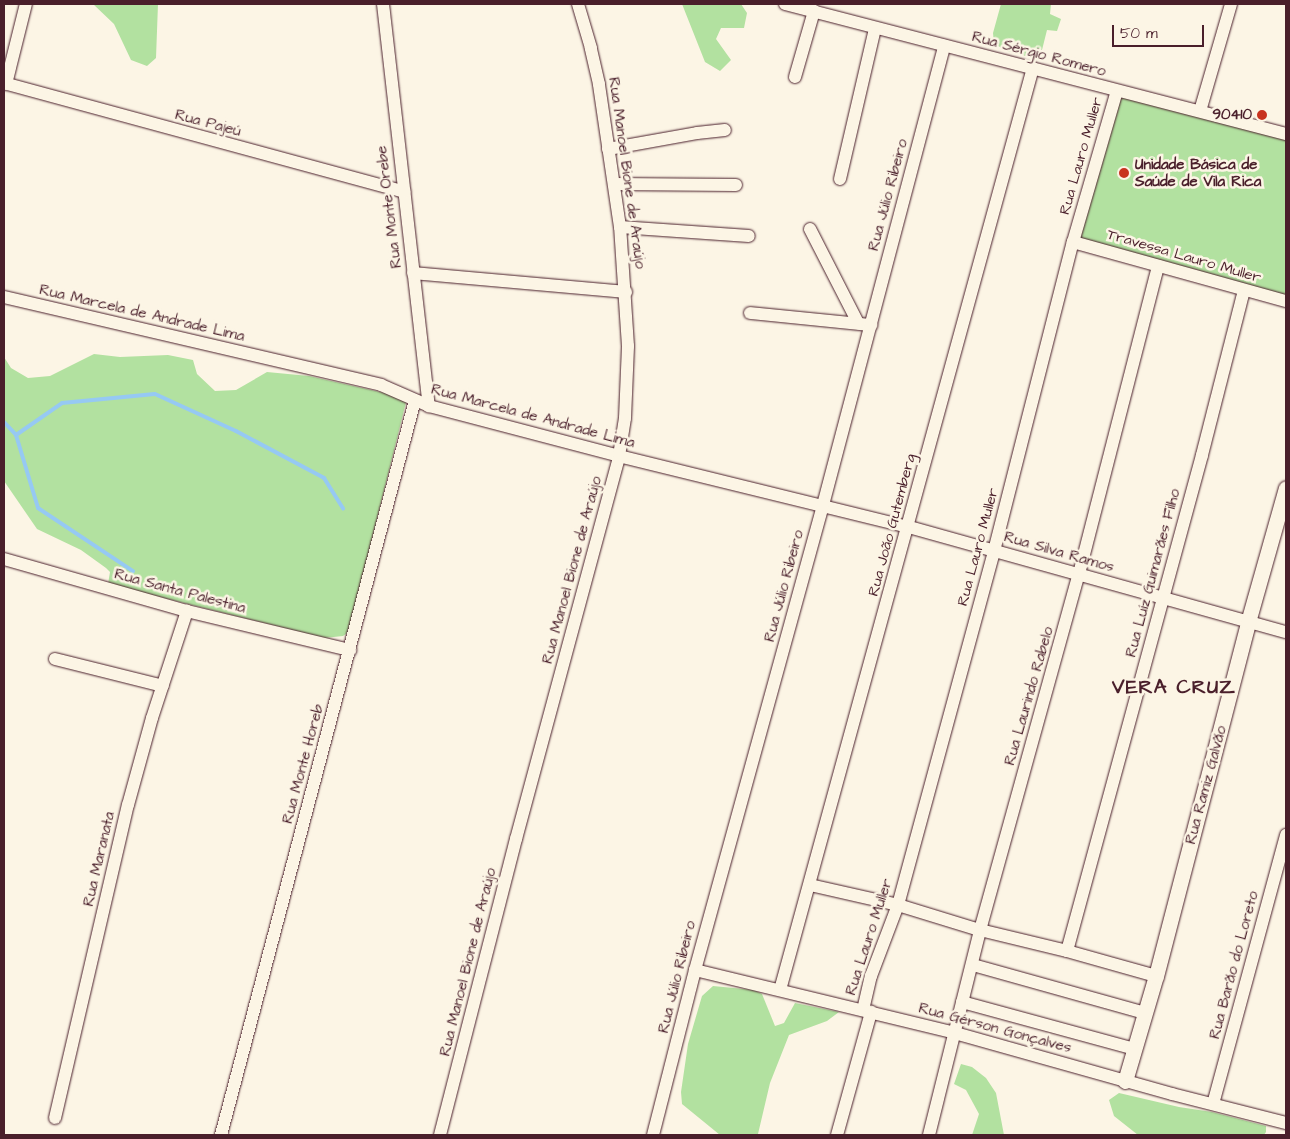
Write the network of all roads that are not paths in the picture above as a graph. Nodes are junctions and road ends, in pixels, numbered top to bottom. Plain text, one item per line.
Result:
1 (26, 4) edge
2 (383, 4) edge
3 (578, 4) edge
4 (785, 4) edge
5 (1231, 4) edge
6 (814, 11) junction
7 (874, 29) junction
8 (944, 46) junction
9 (1033, 68) junction
10 (795, 77) dead end
11 (5, 83) edge
12 (1117, 91) junction
13 (1200, 111) junction
14 (725, 130) dead end
15 (1286, 134) edge
16 (608, 149) junction
17 (840, 179) dead end
18 (615, 184) junction
19 (736, 185) dead end
20 (404, 192) junction
21 (620, 227) junction
22 (810, 230) dead end
23 (749, 236) dead end
24 (1074, 242) junction
25 (1158, 266) junction
26 (413, 273) junction
27 (1244, 290) junction
28 (626, 292) junction
29 (4, 297) edge
30 (1286, 301) edge
31 (750, 313) dead end
32 (864, 324) junction
33 (415, 400) junction
34 (429, 406) junction
35 (619, 456) junction
36 (1286, 488) edge
37 (823, 505) junction
38 (909, 527) junction
39 (994, 550) junction
40 (4, 559) edge
41 (1080, 574) junction
42 (1164, 598) junction
43 (187, 611) junction
44 (1248, 622) junction
45 (1286, 632) edge
46 (350, 650) junction
47 (55, 659) dead end
48 (163, 686) junction
49 (1286, 835) edge
50 (810, 884) junction
51 (898, 904) junction
52 (980, 930) junction
53 (1068, 950) junction
54 (973, 965) junction
55 (695, 970) junction
56 (1156, 976) junction
57 (780, 990) junction
58 (962, 1002) junction
59 (867, 1011) junction
60 (1146, 1013) junction
61 (955, 1033) junction
62 (1135, 1049) junction
63 (1125, 1081) junction
64 (1213, 1104) junction
65 (55, 1118) dead end
66 (1286, 1123) edge
67 (221, 1135) edge
68 (440, 1135) edge
69 (654, 1135) edge
70 (837, 1135) edge
71 (929, 1135) edge

1 - 11 street
2 - 20 street, Rua Monte Orebe
3 - 16 street, Rua Manoel Bione de Araújo
4 - 6 street, Rua Sérgio Romero
5 - 13 street
6 - 7 street, Rua Sérgio Romero
6 - 10 street
7 - 8 street, Rua Sérgio Romero
7 - 17 street
8 - 9 street, Rua Sérgio Romero
8 - 32 street, Rua Júlio Ribeiro
9 - 12 street, Rua Sérgio Romero
9 - 38 street, Rua João Gutemberg
11 - 20 street, Rua Pajeú
12 - 13 street, Rua Sérgio Romero
12 - 24 street, Rua Lauro Muller
13 - 15 street, Rua Sérgio Romero
14 - 16 street
16 - 18 street, Rua Manoel Bione de Araújo
18 - 19 street
18 - 21 street, Rua Manoel Bione de Araújo
20 - 26 street, Rua Monte Orebe
21 - 23 street
21 - 28 street, Rua Manoel Bione de Araújo
22 - 32 street
24 - 25 street, Travessa Lauro Muller
24 - 39 street, Rua Lauro Muller
25 - 27 street, Travessa Lauro Muller
25 - 41 street, Rua Laurindo Rabelo
26 - 28 street
26 - 34 street, Rua Monte Orebe
27 - 30 street, Travessa Lauro Muller
27 - 42 street, Rua Luíz Guimarães Filho
28 - 35 street, Rua Manoel Bione de Araújo
29 - 33 street, Rua Marcela de Andrade Lima
31 - 32 street
32 - 37 street, Rua Júlio Ribeiro
33 - 34 street, Rua Marcela de Andrade Lima
33 - 46 street, Rua Monte Horeb
34 - 35 street, Rua Marcela de Andrade Lima
35 - 37 street, Rua Marcela de Andrade Lima
35 - 68 street, Rua Manoel Bione de Araújo
36 - 44 street, Rua Ramiz Galvão
37 - 38 street, Rua Silva Ramos
37 - 55 street, Rua Júlio Ribeiro
38 - 39 street, Rua Silva Ramos
38 - 50 street, Rua João Gutemberg
39 - 41 street, Rua Silva Ramos
39 - 51 street, Rua Lauro Muller
40 - 43 street, Rua Santa Palestina
41 - 42 street, Rua Silva Ramos
41 - 52 street, Rua Laurindo Rabelo
42 - 44 street, Rua Silva Ramos
42 - 53 street, Rua Luíz Guimarães Filho
43 - 46 street, Rua Santa Palestina
43 - 48 street, Rua Maranata
44 - 45 street, Rua Silva Ramos
44 - 56 street, Rua Ramiz Galvão
46 - 67 street, Rua Monte Horeb
47 - 48 street
48 - 65 street, Rua Maranata
49 - 64 street, Rua Barão do Loreto
50 - 51 street
50 - 57 street, Rua João Gutemberg
51 - 52 street
51 - 59 street, Rua Lauro Muller
52 - 53 street
52 - 54 street, Rua Laurindo Rabelo
53 - 56 street
54 - 58 street, Rua Laurindo Rabelo
54 - 60 street
55 - 57 street, Rua Gérson Gonçalves
55 - 69 street, Rua Júlio Ribeiro
56 - 60 street, Rua Ramiz Galvão
57 - 59 street, Rua Gérson Gonçalves
58 - 61 street, Rua Laurindo Rabelo
58 - 62 street
59 - 61 street, Rua Gérson Gonçalves
59 - 70 street, Rua Lauro Muller
60 - 62 street, Rua Ramiz Galvão
61 - 63 street, Rua Gérson Gonçalves
61 - 71 street, Rua Laurindo Rabelo
62 - 63 street, Rua Ramiz Galvão
63 - 64 street, Rua Gérson Gonçalves
64 - 66 street, Rua Gérson Gonçalves

